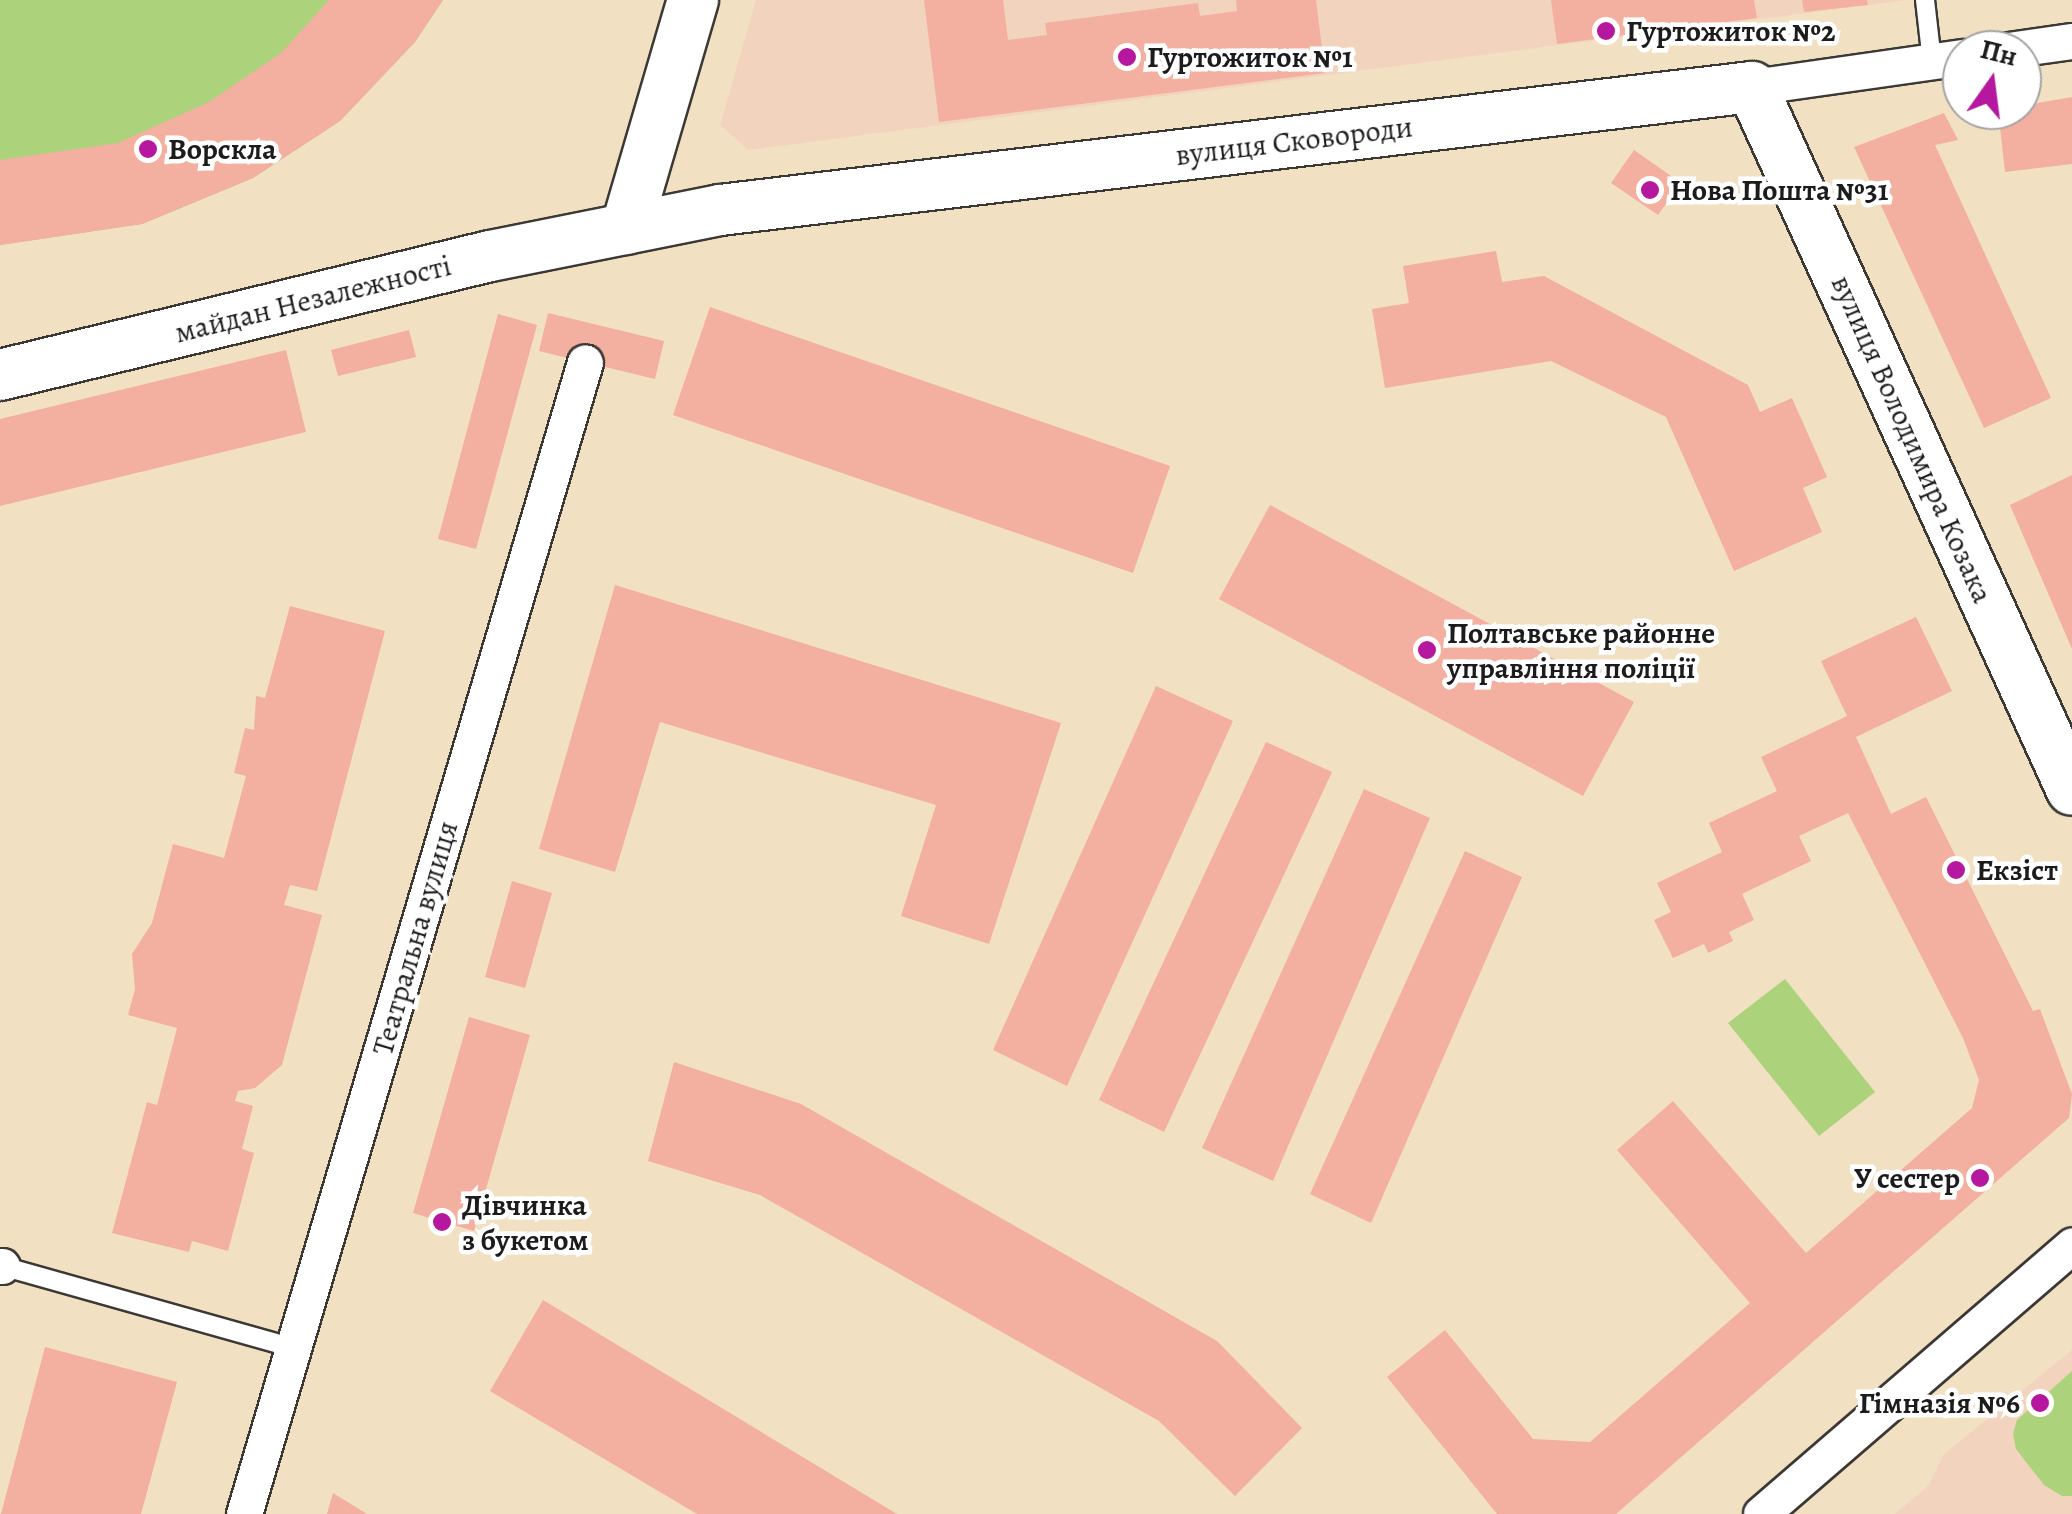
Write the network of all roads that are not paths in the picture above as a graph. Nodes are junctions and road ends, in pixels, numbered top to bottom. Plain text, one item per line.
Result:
1 (693, 0) edge
2 (1924, 0) edge
3 (2072, 41) edge
4 (2042, 45) edge
5 (1942, 46) edge
6 (1942, 60) edge
7 (1752, 88) junction
8 (626, 228) junction
9 (586, 362) dead end
10 (0, 374) edge
11 (2072, 790) edge
12 (2072, 1246) edge
13 (1, 1266) edge
14 (294, 1348) junction
15 (244, 1514) edge
16 (1761, 1514) edge

1 - 8 main road
2 - 5 lane
3 - 4 street
6 - 7 street, вулиця Сковороди
7 - 8 main road, вулиця Сковороди
7 - 11 main road, вулиця Володимира Козака
8 - 10 main road, майдан Незалежності
9 - 14 street, Театральна вулиця
12 - 16 street
13 - 14 lane
14 - 15 street, Театральна вулиця

